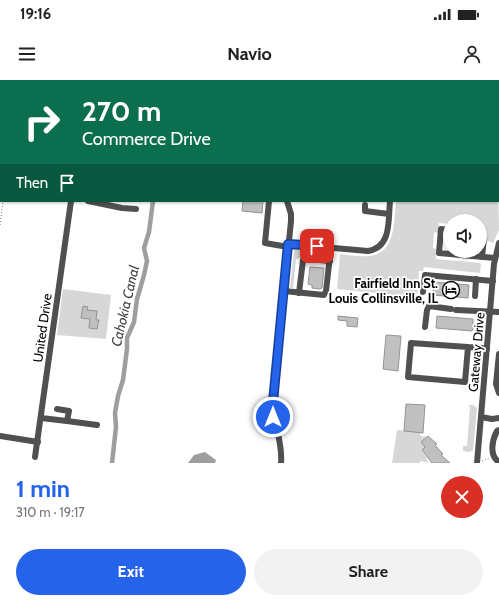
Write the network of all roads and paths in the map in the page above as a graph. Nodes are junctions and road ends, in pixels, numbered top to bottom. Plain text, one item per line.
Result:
1 (3, 202) edge
2 (71, 202) edge
3 (93, 202) edge
4 (269, 202) edge
5 (287, 202) edge
6 (390, 202) edge
7 (365, 205) dead end
8 (136, 209) dead end
9 (389, 214) junction
10 (0, 225) edge
11 (443, 229) edge
12 (499, 243) edge
13 (288, 246) junction
14 (331, 247) junction
15 (443, 253) edge
16 (487, 257) edge
17 (495, 258) junction
18 (330, 261) junction
19 (476, 279) junction
20 (493, 281) junction
21 (284, 292) junction
22 (423, 292) dead end
23 (299, 293) junction
24 (475, 296) dead end
25 (490, 311) junction
26 (499, 312) edge
27 (425, 327) dead end
28 (468, 347) junction
29 (487, 349) junction
30 (499, 354) edge
31 (499, 393) edge
32 (57, 409) dead end
33 (481, 417) junction
34 (41, 418) junction
35 (499, 418) edge
36 (67, 421) junction
37 (97, 425) dead end
38 (499, 430) edge
39 (0, 436) edge
40 (38, 442) junction
41 (35, 457) dead end
42 (499, 462) edge
43 (281, 463) edge
44 (477, 463) edge

1 - 10 path
2 - 34 street, United Drive
3 - 8 street
4 - 13 street
5 - 13 street
6 - 9 street
7 - 9 street
9 - 14 street
11 - 15 street
12 - 17 street, Gateway Drive
13 - 14 street
13 - 21 street
14 - 18 street
16 - 17 street
17 - 20 street, Gateway Drive
18 - 23 street
18 - 23 street
19 - 20 street
19 - 22 street
19 - 24 street
20 - 25 street, Gateway Drive
21 - 23 street
21 - 43 street
25 - 26 street
25 - 27 street
25 - 29 street, Gateway Drive
28 - 28 street
28 - 29 street
29 - 33 street, Gateway Drive
30 - 31 street
32 - 36 street
33 - 35 street
33 - 44 street, Gateway Drive
34 - 36 street
34 - 40 street, United Drive
36 - 37 street
38 - 42 street
39 - 40 street
40 - 41 street, United Drive

